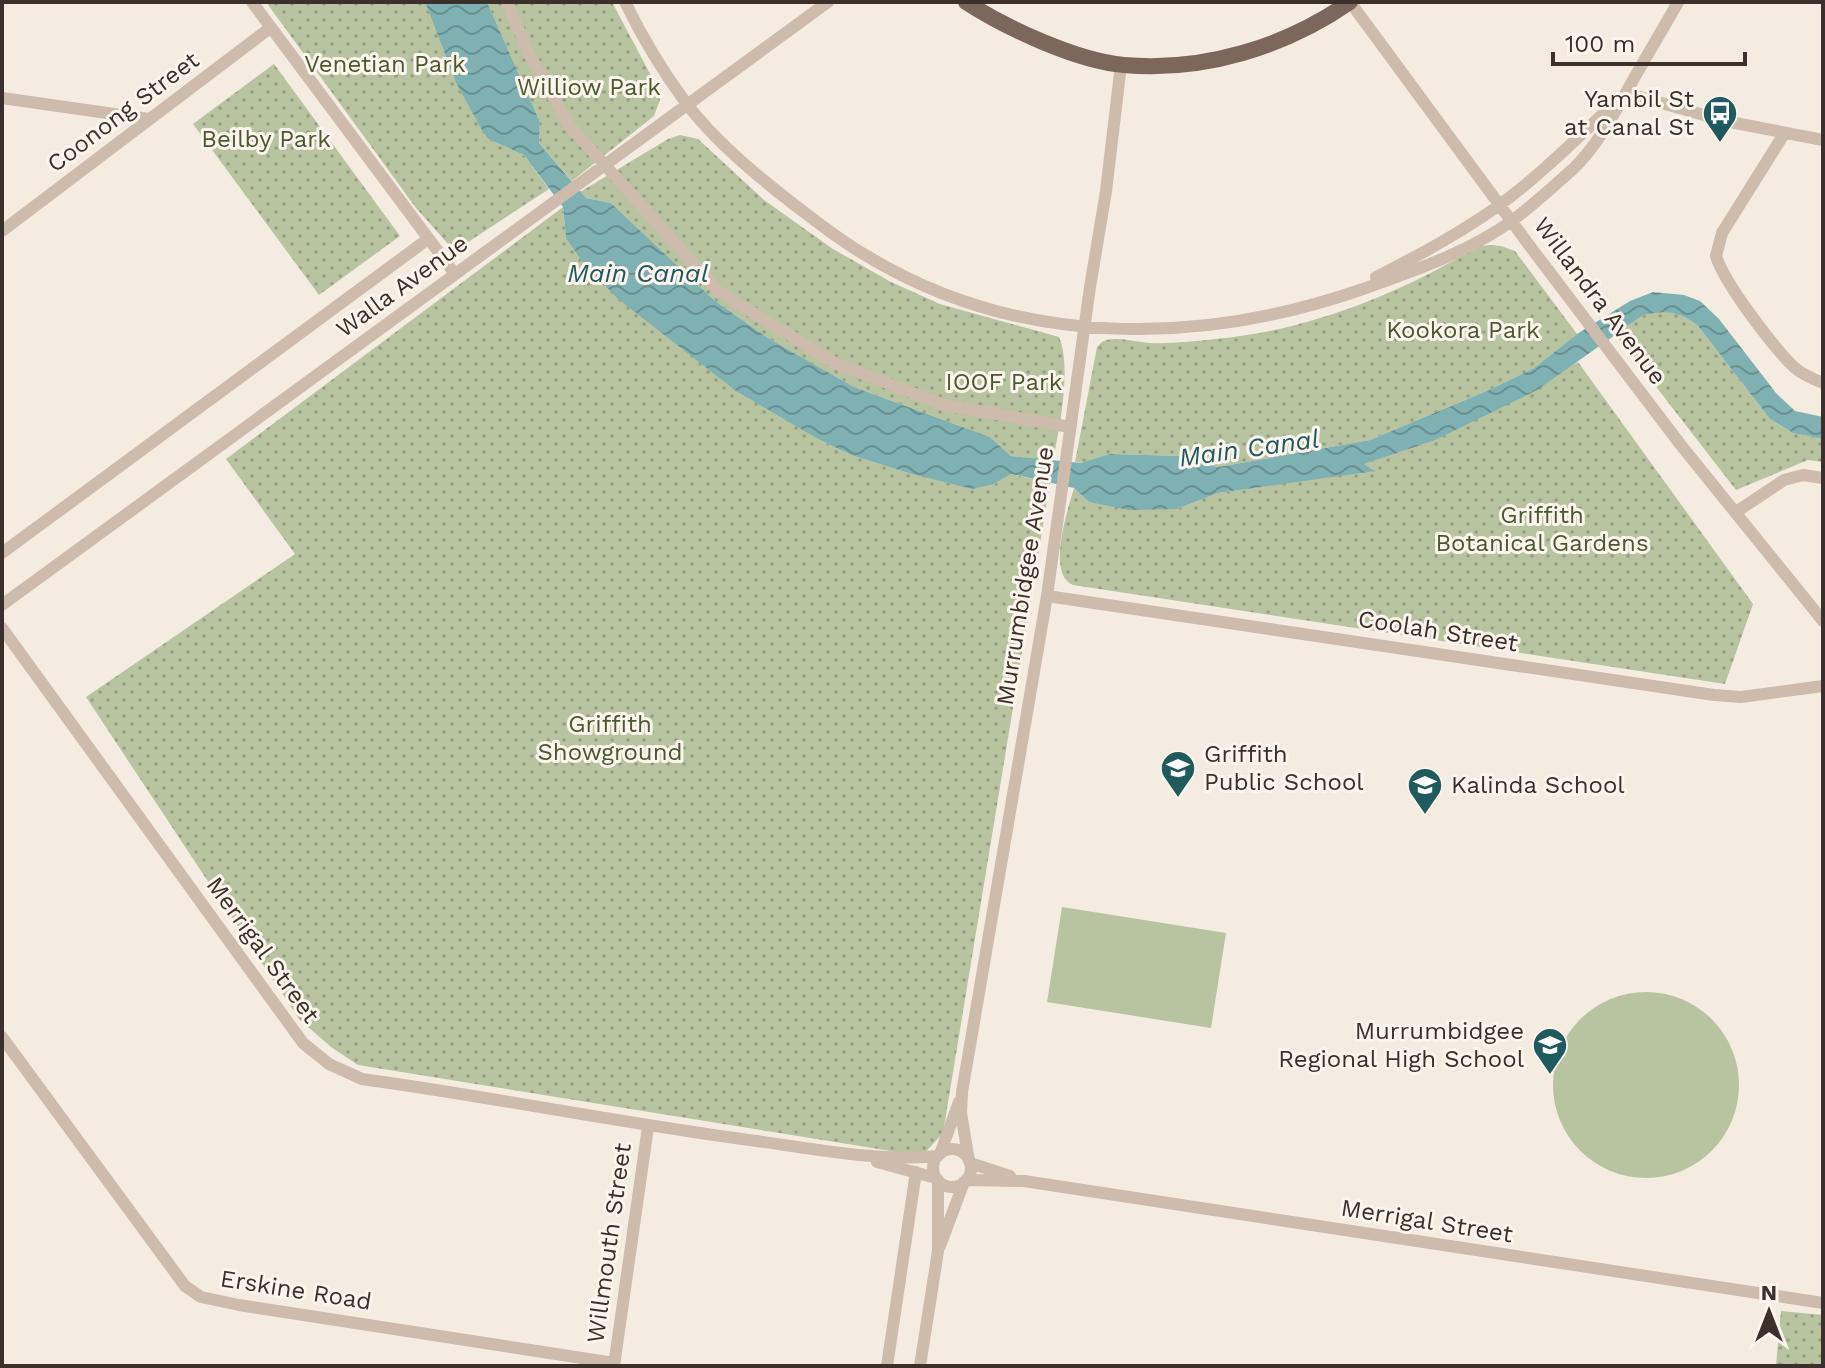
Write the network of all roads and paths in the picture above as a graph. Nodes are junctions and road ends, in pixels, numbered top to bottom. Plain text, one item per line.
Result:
1 (252, 2) edge
2 (507, 2) edge
3 (625, 2) edge
4 (828, 2) edge
5 (966, 2) edge
6 (1350, 2) edge
7 (1678, 2) edge
8 (270, 28) junction
9 (1121, 65) junction
10 (1626, 93) junction
11 (2, 98) edge
12 (687, 105) junction
13 (149, 119) junction
14 (1784, 134) junction
15 (1823, 140) edge
16 (604, 166) junction
17 (1500, 204) junction
18 (1512, 221) junction
19 (2, 231) edge
20 (428, 239) junction
21 (455, 274) junction
22 (1331, 300) junction
23 (1085, 327) junction
24 (1823, 383) edge
25 (1070, 427) junction
26 (1823, 478) edge
27 (1736, 512) junction
28 (2, 553) edge
29 (1047, 596) junction
30 (2, 605) edge
31 (1823, 621) edge
32 (2, 628) edge
33 (1823, 686) edge
34 (2, 1037) edge
35 (962, 1092) junction
36 (648, 1127) junction
37 (843, 1153) junction
38 (939, 1155) junction
39 (970, 1162) junction
40 (916, 1172) junction
41 (937, 1179) junction
42 (965, 1181) junction
43 (1024, 1181) junction
44 (938, 1251) junction
45 (1823, 1303) edge
46 (614, 1364) edge
47 (887, 1366) edge
48 (920, 1366) edge

1 - 8 street
2 - 16 street
3 - 12 street
4 - 12 street, Walla Avenue
5 - 9 main road
6 - 9 main road
6 - 17 street, Willandra Avenue
7 - 10 street
8 - 13 street, Coonong Street
8 - 20 street
9 - 23 street, Murrumbidgee Avenue
10 - 14 street
10 - 17 street
10 - 18 street
11 - 13 street
12 - 16 street, Walla Avenue
12 - 23 street
13 - 19 street, Coonong Street
14 - 15 street
14 - 24 street
16 - 21 street, Walla Avenue
16 - 25 street
17 - 18 street, Willandra Avenue
17 - 22 street
18 - 22 street
18 - 27 street, Willandra Avenue
20 - 21 street
20 - 28 street, Walla Avenue
21 - 30 street, Walla Avenue
22 - 23 street
23 - 25 street, Murrumbidgee Avenue
25 - 29 street, Murrumbidgee Avenue
26 - 27 street
27 - 31 street, Willandra Avenue
29 - 33 street, Coolah Street
29 - 35 street, Murrumbidgee Avenue
32 - 36 street, Merrigal Street
34 - 46 street, Erskine Road
35 - 38 street, Murrumbidgee Avenue
35 - 39 street, Murrumbidgee Avenue
36 - 37 street, Merrigal Street
36 - 46 street, Willmouth Street
37 - 38 street, Merrigal Street
37 - 40 street, Merrigal Street
38 - 39 street
38 - 41 street
39 - 42 street
39 - 43 street, Merrigal Street
40 - 41 street, Merrigal Street
40 - 47 street
41 - 42 street
41 - 44 street
42 - 43 street, Merrigal Street
42 - 44 street
43 - 45 street, Merrigal Street
44 - 48 street

